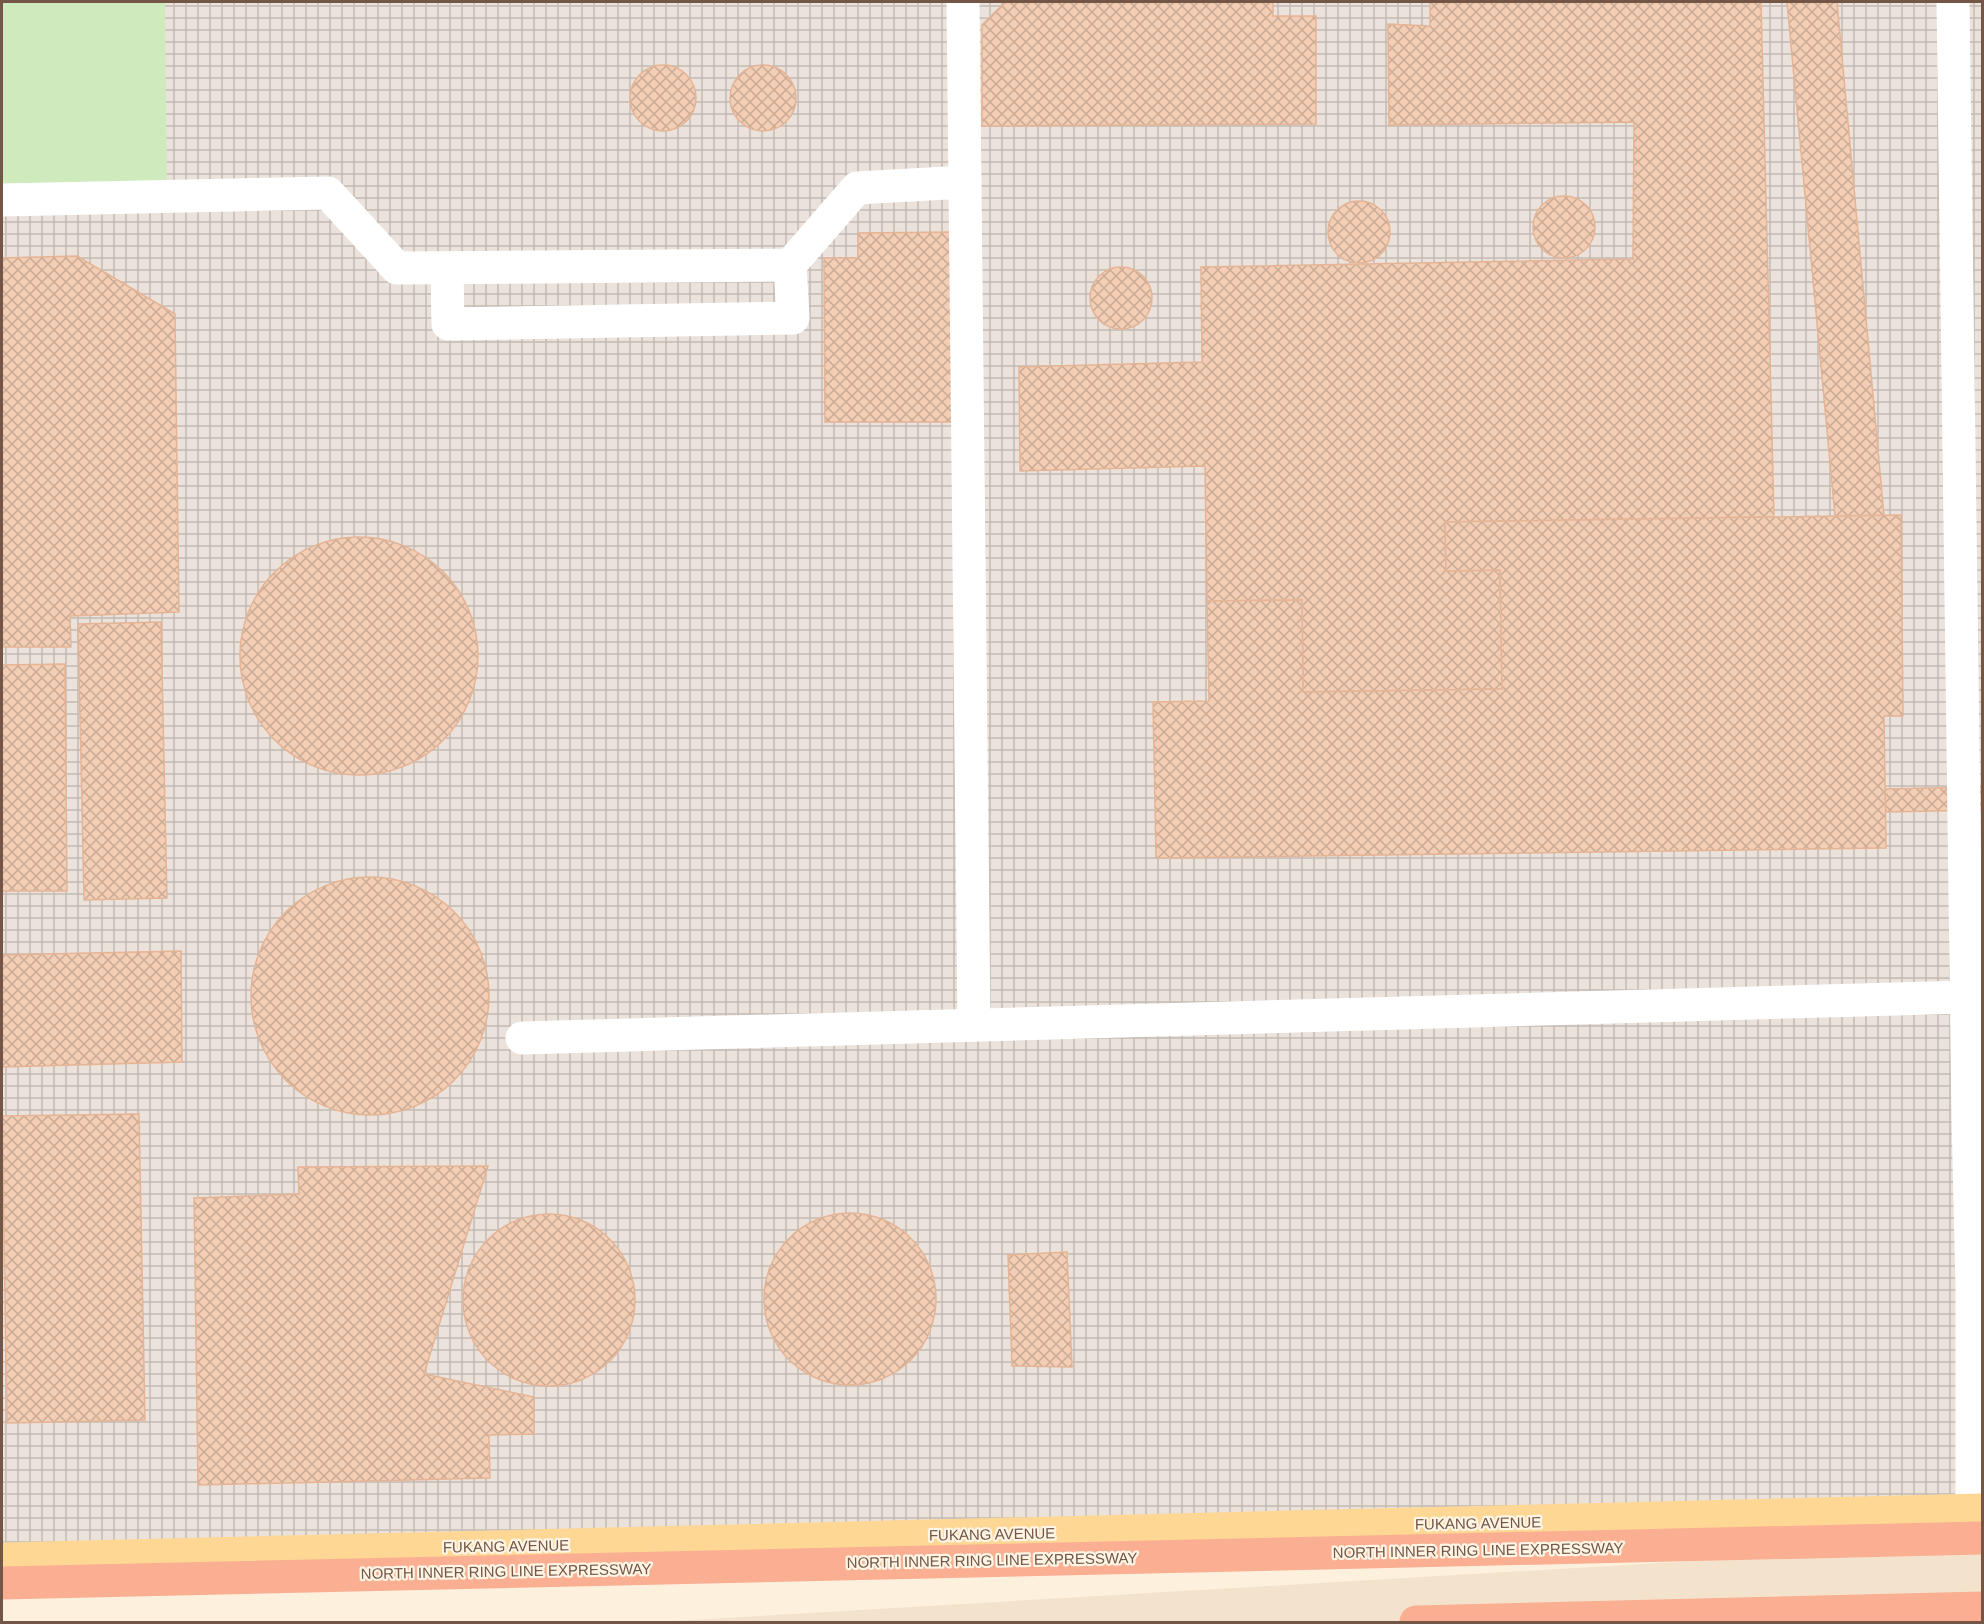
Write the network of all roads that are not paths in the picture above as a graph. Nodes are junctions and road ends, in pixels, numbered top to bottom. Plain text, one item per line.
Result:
1 (963, 2) edge
2 (1953, 2) edge
3 (965, 182) junction
4 (2, 200) edge
5 (790, 265) junction
6 (447, 267) junction
7 (1970, 278) edge
8 (1966, 997) junction
9 (974, 1025) junction
10 (522, 1038) dead end
11 (1975, 1118) edge
12 (1977, 1288) edge
13 (1979, 1520) edge
14 (2, 1559) edge
15 (2, 1583) edge
16 (1983, 1608) edge
17 (1416, 1623) edge

1 - 3 lane
2 - 7 lane
3 - 5 lane
3 - 9 lane
4 - 6 lane
5 - 6 lane
5 - 6 lane
7 - 8 lane
8 - 9 lane
8 - 11 lane
9 - 10 lane
11 - 12 lane
12 - 13 lane
13 - 14 main road, FUKANG AVENUE
13 - 15 highway, NORTH INNER RING LINE EXPRESSWAY
16 - 17 highway

